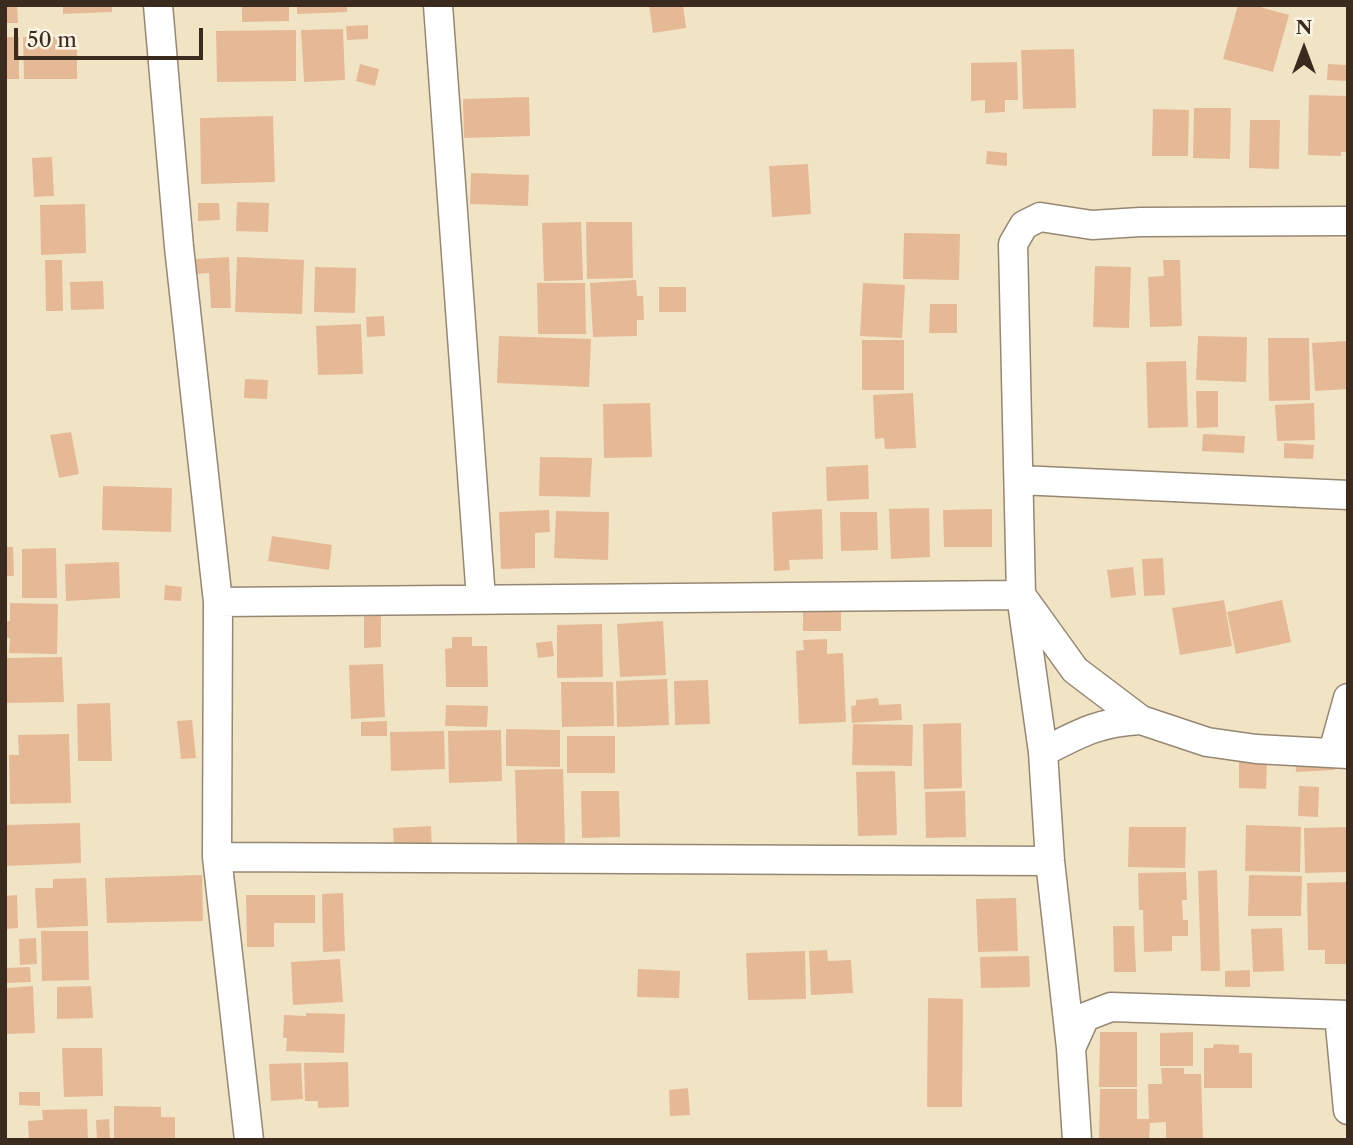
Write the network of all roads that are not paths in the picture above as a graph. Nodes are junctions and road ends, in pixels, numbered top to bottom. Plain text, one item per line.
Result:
1 (158, 5) edge
2 (438, 5) edge
3 (1348, 221) edge
4 (1019, 480) junction
5 (1348, 495) edge
6 (1021, 595) junction
7 (481, 599) junction
8 (218, 602) junction
9 (1348, 698) edge
10 (1141, 720) junction
11 (1043, 752) junction
12 (1340, 753) edge
13 (217, 858) junction
14 (1050, 861) junction
15 (1343, 1015) edge
16 (1071, 1048) junction
17 (1348, 1111) edge
18 (249, 1140) edge
19 (1077, 1140) edge

1 - 8 street
2 - 7 street
3 - 4 street
4 - 5 street
4 - 6 street
6 - 7 street
6 - 10 street
6 - 11 street
7 - 8 street
8 - 13 street
9 - 12 street
10 - 11 street
10 - 12 street
11 - 14 street
13 - 14 street
13 - 18 street
14 - 16 street
15 - 16 street
15 - 17 street
16 - 19 street

